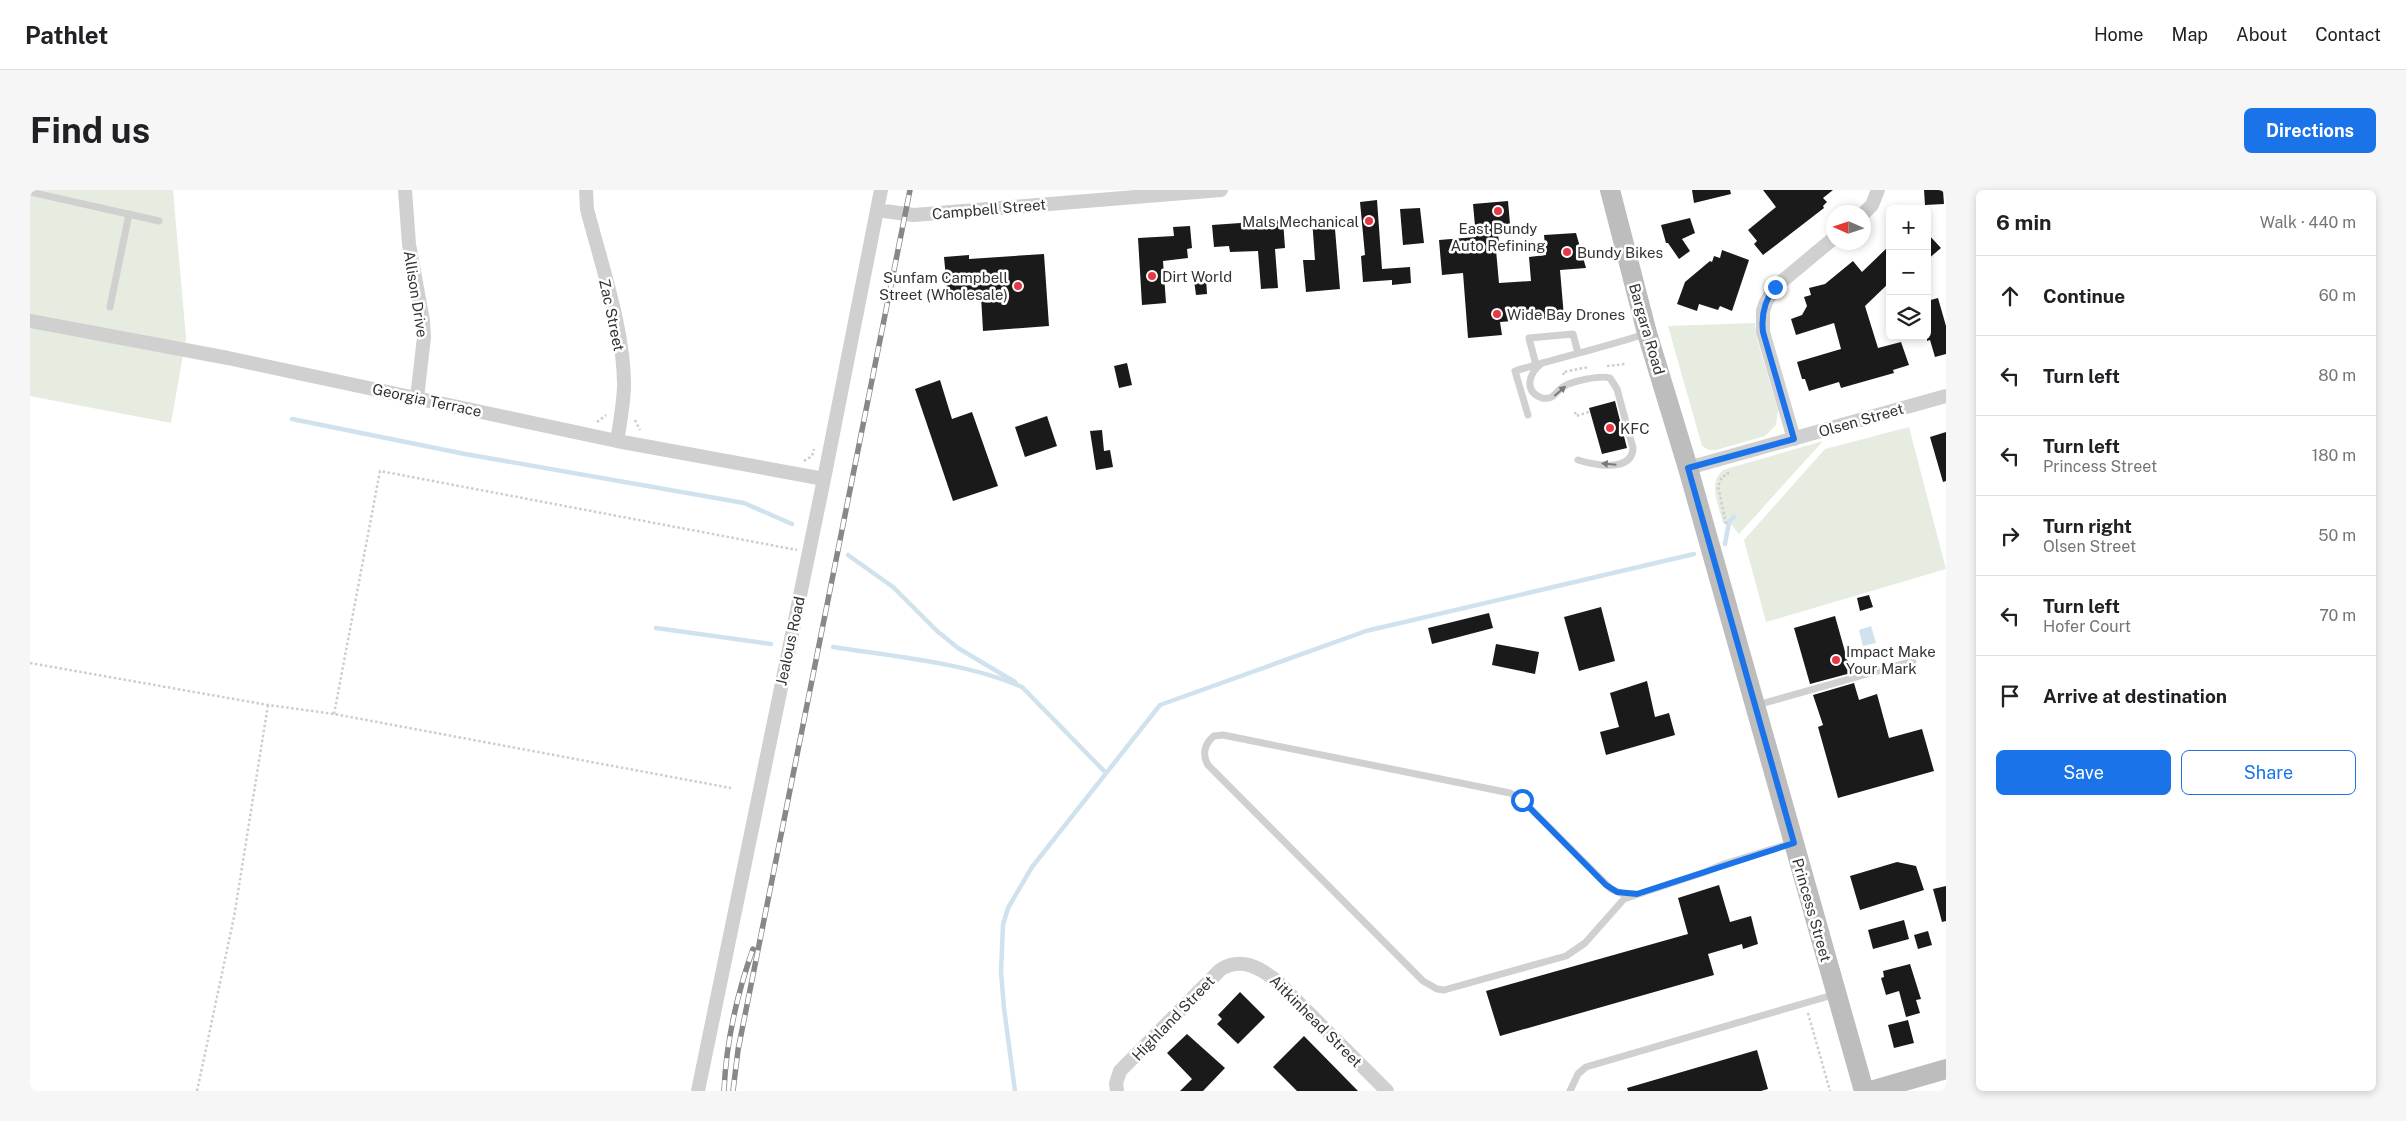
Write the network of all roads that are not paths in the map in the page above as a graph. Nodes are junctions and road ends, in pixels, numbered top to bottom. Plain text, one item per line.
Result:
1 (405, 190) edge
2 (586, 190) edge
3 (881, 190) edge
4 (1221, 190) edge
5 (1610, 190) edge
6 (1878, 190) edge
7 (30, 192) edge
8 (1871, 206) edge
9 (877, 210) junction
10 (129, 214) junction
11 (159, 221) dead end
12 (1826, 245) edge
13 (110, 307) dead end
14 (30, 321) edge
15 (1647, 333) junction
16 (1578, 353) junction
17 (1539, 364) junction
18 (1946, 396) edge
19 (418, 398) junction
20 (1528, 415) dead end
21 (1794, 439) junction
22 (617, 441) junction
23 (1578, 460) dead end
24 (1688, 468) junction
25 (824, 479) junction
26 (1913, 661) dead end
27 (1755, 705) junction
28 (1794, 843) junction
29 (1637, 894) junction
30 (1239, 964) joint
31 (1836, 994) junction
32 (1946, 1069) edge
33 (1117, 1087) edge
34 (698, 1091) edge
35 (1387, 1091) edge
36 (1570, 1091) edge
37 (1864, 1091) edge
38 (1870, 1091) edge

1 - 19 street, Allison Drive
2 - 22 street, Zac Street
3 - 9 street, Jealous Road
4 - 9 street, Campbell Street
5 - 15 main road, Bargara Road
6 - 8 street
7 - 10 lane
9 - 25 street, Jealous Road
10 - 11 lane
10 - 13 lane
12 - 21 street
14 - 19 street, Georgia Terrace
15 - 16 lane
15 - 24 main road, Bargara Road
16 - 17 lane
16 - 17 lane
17 - 20 lane
17 -> 23 lane
18 - 21 street, Olsen Street
19 - 22 street, Georgia Terrace
21 - 24 street, Olsen Street
22 - 25 street, Georgia Terrace
24 - 27 main road, Princess Street
25 - 34 street, Jealous Road
26 - 27 lane
27 - 28 main road, Princess Street
28 - 29 lane
28 - 31 main road, Princess Street
29 - 29 lane
30 - 33 street, Highland Street
30 - 35 street, Aitkinhead Street
31 - 36 lane
31 - 37 main road, Princess Street
32 - 38 main road

